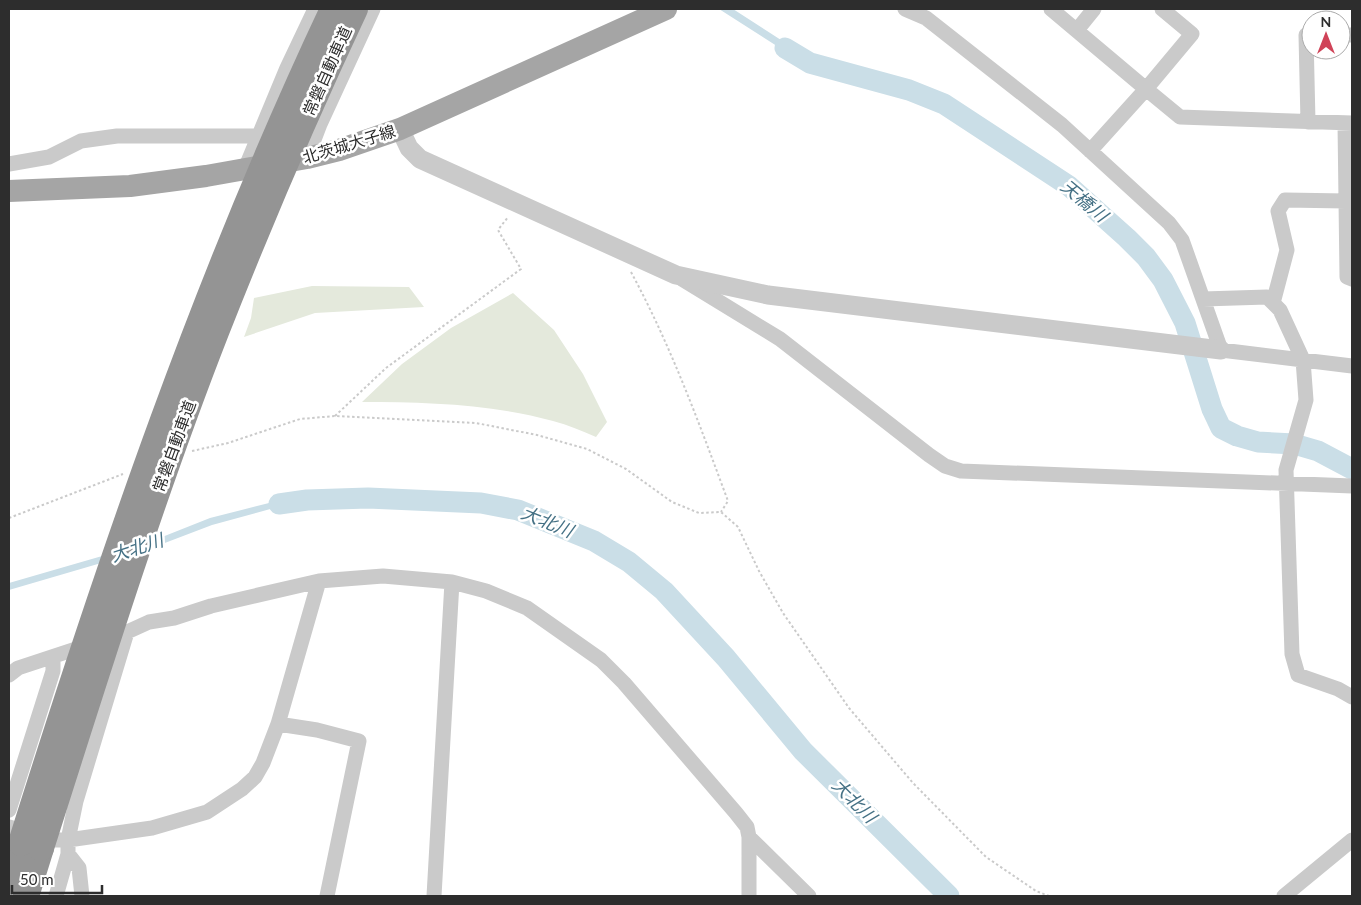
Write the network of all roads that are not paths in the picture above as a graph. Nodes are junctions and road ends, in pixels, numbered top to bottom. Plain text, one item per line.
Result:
1 (315, 9) edge
2 (333, 9) edge
3 (355, 9) edge
4 (373, 9) edge
5 (666, 9) edge
6 (905, 9) edge
7 (1051, 9) edge
8 (1094, 9) edge
9 (1162, 9) edge
10 (921, 12) edge
11 (1077, 30) junction
12 (1307, 60) edge
13 (1146, 89) junction
14 (1308, 122) junction
15 (1349, 123) edge
16 (400, 129) junction
17 (259, 136) junction
18 (1090, 151) junction
19 (307, 158) junction
20 (9, 164) edge
21 (245, 169) junction
22 (1349, 178) edge
23 (9, 191) edge
24 (1346, 201) junction
25 (676, 275) junction
26 (1352, 278) edge
27 (1203, 299) junction
28 (1273, 303) junction
29 (1221, 350) junction
30 (1303, 360) junction
31 (1352, 366) edge
32 (1286, 484) junction
33 (1352, 486) edge
34 (319, 581) junction
35 (452, 582) junction
36 (128, 632) junction
37 (53, 657) junction
38 (9, 675) edge
39 (1352, 697) edge
40 (278, 724) junction
41 (9, 810) edge
42 (749, 837) junction
43 (23, 839) edge
44 (1352, 840) edge
45 (68, 847) junction
46 (9, 882) edge
47 (26, 896) edge
48 (56, 896) edge
49 (82, 896) edge
50 (327, 896) edge
51 (434, 896) edge
52 (749, 896) edge
53 (808, 896) edge
54 (1284, 896) edge

1 - 17 street
2 - 43 highway, 常磐自動車道, bridge
3 - 43 highway, 常磐自動車道, bridge
4 - 19 street
5 - 16 main road, 北茨城大子線
6 - 10 street
7 - 11 street
8 - 11 street
9 - 13 street
10 - 18 street
11 - 13 street
12 - 14 street
13 - 14 street
13 - 18 street
14 - 15 street
15 - 22 street
16 - 19 main road, 北茨城大子線
16 - 25 street
17 - 20 street
17 - 21 street
18 - 27 street
19 - 21 main road, 北茨城大子線
21 - 23 main road, 北茨城大子線
22 - 24 street
24 - 26 street
24 - 28 street
25 - 29 street
25 - 32 street
27 - 28 street
27 - 29 street
28 - 30 street
29 - 30 street
30 - 31 street
30 - 32 street
32 - 33 street
32 - 39 street
34 - 35 street
34 - 36 street
34 - 40 street
35 - 42 street
35 - 51 street
36 - 37 street
36 - 45 street
37 - 38 street
37 - 41 street
40 - 45 street
40 - 50 street
42 - 52 street
42 - 53 street
43 - 45 street
43 - 46 highway, 常磐自動車道
43 - 47 highway, 常磐自動車道
44 - 54 street
45 - 48 street
45 - 49 street

